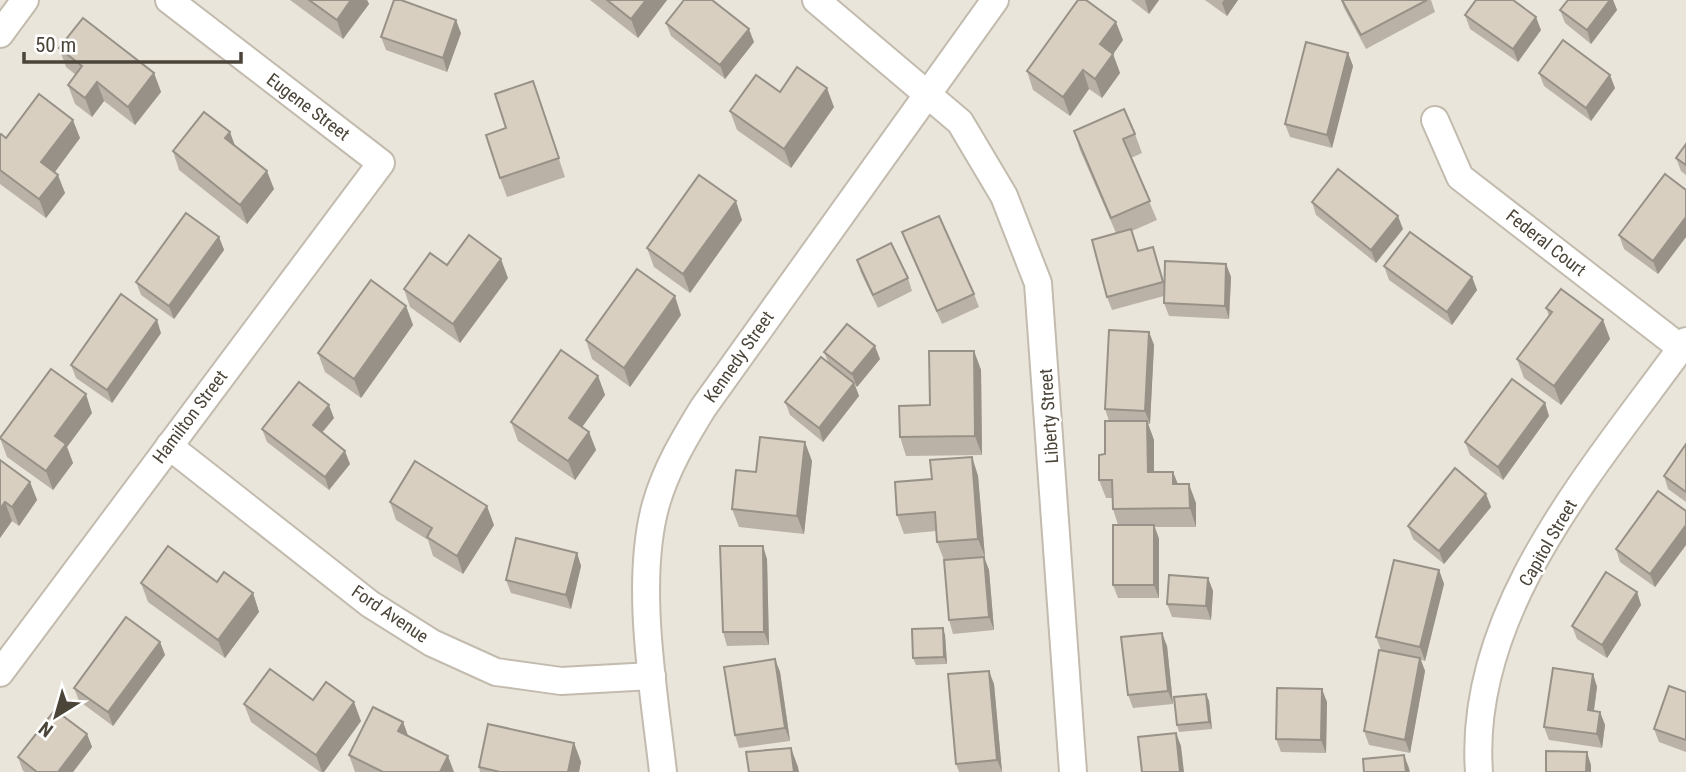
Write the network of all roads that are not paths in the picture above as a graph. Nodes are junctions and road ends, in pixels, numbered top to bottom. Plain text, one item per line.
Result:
1 (25, 0) edge
2 (169, 0) edge
3 (816, 0) edge
4 (995, 0) edge
5 (0, 34) edge
6 (927, 92) junction
7 (1435, 120) dead end
8 (381, 163) joint
9 (1684, 345) edge
10 (169, 446) junction
11 (0, 673) edge
12 (652, 676) junction
13 (663, 772) edge
14 (1073, 772) edge
15 (1479, 772) edge

1 - 5 street
2 - 8 street, Eugene Street
3 - 6 street, Liberty Street
4 - 6 street, Kennedy Street
6 - 12 street, Kennedy Street
6 - 14 street, Liberty Street
7 - 9 street, Federal Court
8 - 10 street, Hamilton Street
9 - 15 street, Capitol Street
10 - 11 street, Hamilton Street
10 - 12 street, Ford Avenue
12 - 13 street, Kennedy Street

